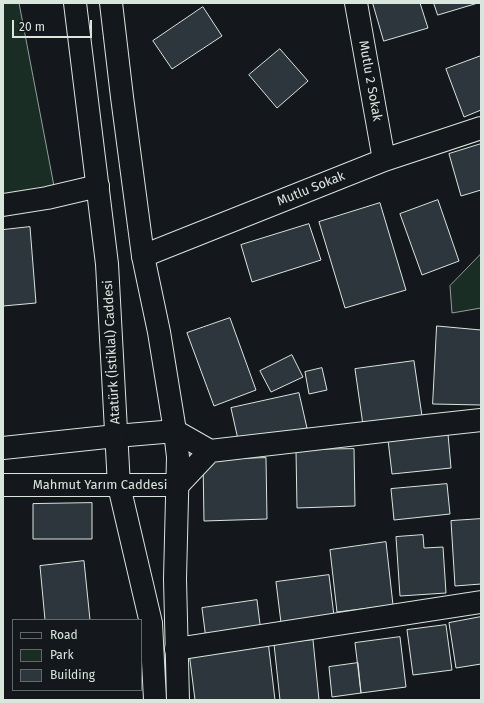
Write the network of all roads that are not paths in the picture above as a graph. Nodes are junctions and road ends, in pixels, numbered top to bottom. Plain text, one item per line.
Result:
1 (75, 3) edge
2 (111, 3) edge
3 (356, 3) edge
4 (481, 128) edge
5 (384, 160) junction
6 (98, 186) junction
7 (3, 205) edge
8 (143, 256) junction
9 (481, 420) edge
10 (175, 431) junction
11 (116, 436) junction
12 (3, 448) edge
13 (210, 451) junction
14 (3, 485) edge
15 (178, 485) junction
16 (120, 486) junction
17 (481, 602) edge
18 (176, 649) junction
19 (155, 700) edge
20 (178, 700) edge

1 - 6 street, Atatürk (İstiklal) Caddesi
2 - 8 street
3 - 5 street, Mutlu 2 Sokak
4 - 5 street, Mutlu Sokak
5 - 8 street, Mutlu Sokak
6 - 7 street
6 - 11 street, Atatürk (İstiklal) Caddesi
8 - 10 street
9 - 13 street
10 - 11 street
10 - 13 street
10 - 15 street
11 - 12 street
11 - 16 street, Atatürk (İstiklal) Caddesi
13 - 15 street, Mahmut Yarım Caddesi
14 - 16 street, Mahmut Yarım Caddesi
15 - 16 street, Mahmut Yarım Caddesi
15 - 18 street
16 - 19 street, Atatürk (İstiklal) Caddesi
17 - 18 street
18 - 20 street

